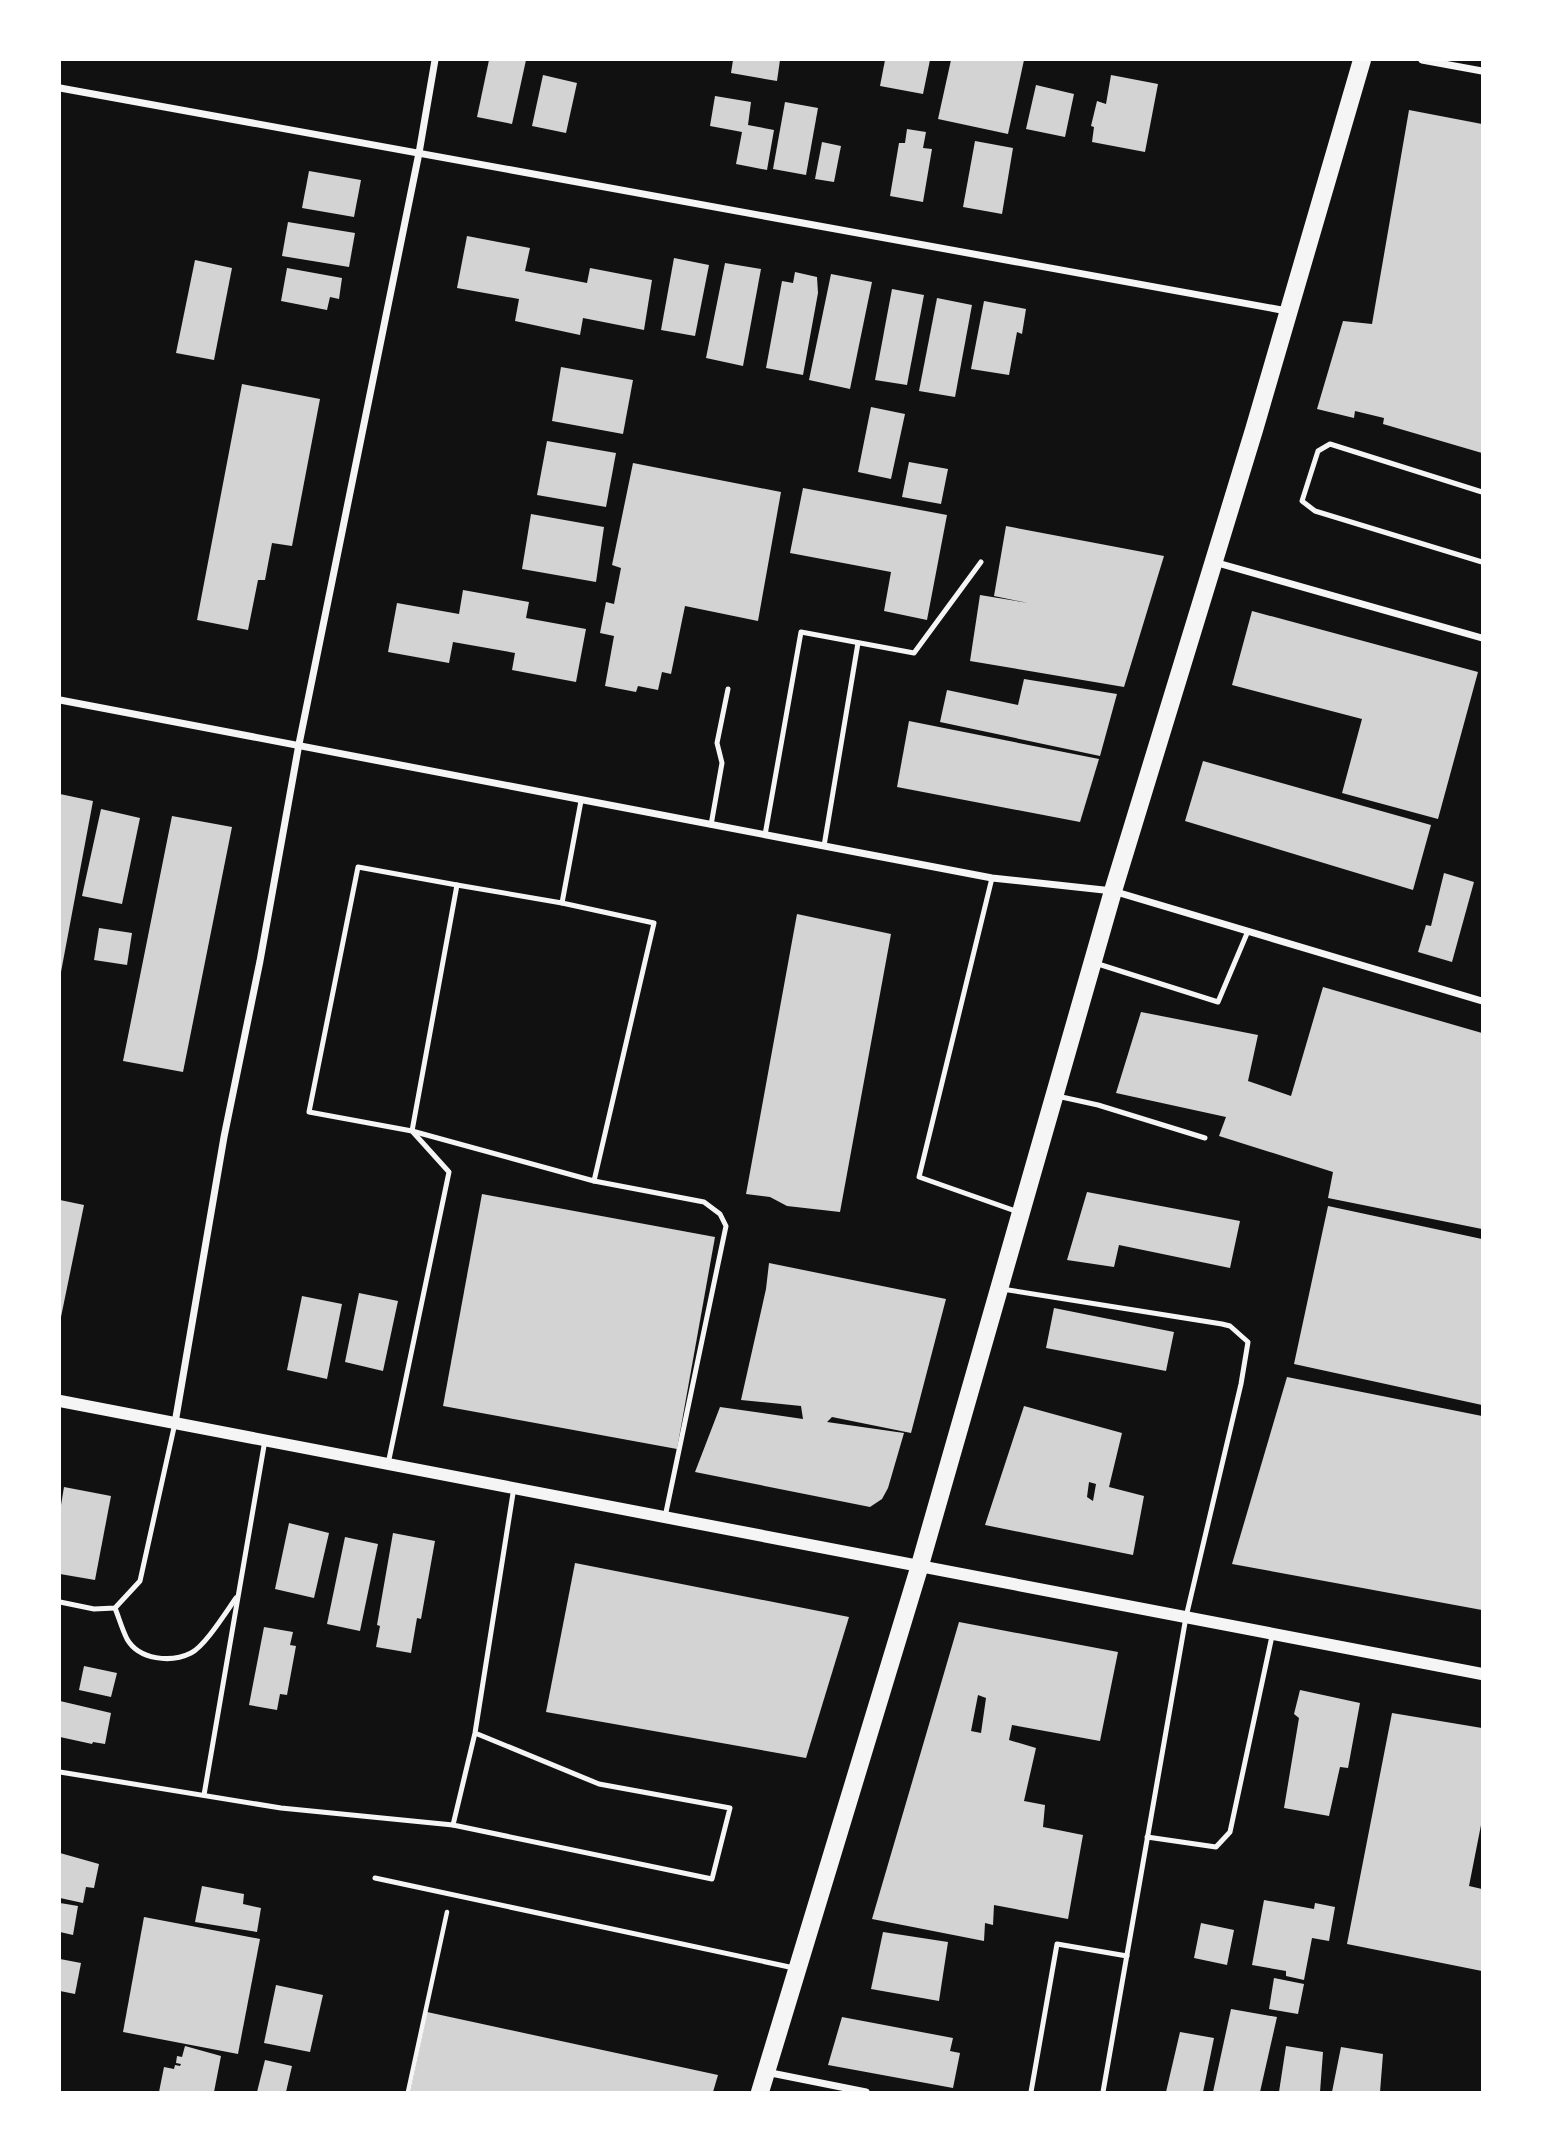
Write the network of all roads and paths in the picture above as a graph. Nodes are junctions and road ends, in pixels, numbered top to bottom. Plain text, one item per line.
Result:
1 (435, 60) edge
2 (1362, 60) edge
3 (1422, 60) edge
4 (1482, 71) edge
5 (60, 88) edge
6 (419, 153) junction
7 (1287, 311) junction
8 (1482, 492) edge
9 (1213, 561) junction
10 (981, 562) dead end
11 (1482, 562) edge
12 (1482, 638) edge
13 (858, 643) junction
14 (728, 689) dead end
15 (60, 700) edge
16 (299, 744) junction
17 (581, 801) junction
18 (711, 825) junction
19 (765, 835) junction
20 (824, 846) junction
21 (992, 878) junction
22 (457, 884) junction
23 (1113, 891) junction
24 (562, 903) junction
25 (1248, 931) junction
26 (1092, 962) junction
27 (1482, 1001) edge
28 (1054, 1096) junction
29 (412, 1131) junction
30 (1205, 1138) dead end
31 (594, 1181) junction
32 (1020, 1213) junction
33 (997, 1289) junction
34 (60, 1401) edge
35 (175, 1423) junction
36 (265, 1440) junction
37 (388, 1464) junction
38 (514, 1487) junction
39 (665, 1517) junction
40 (920, 1565) junction
41 (237, 1596) junction
42 (60, 1602) edge
43 (116, 1608) junction
44 (1186, 1617) junction
45 (1272, 1633) junction
46 (1482, 1674) edge
47 (475, 1733) junction
48 (60, 1772) edge
49 (204, 1795) junction
50 (453, 1825) junction
51 (1147, 1837) junction
52 (375, 1878) dead end
53 (460, 1914) dead end
54 (1127, 1956) junction
55 (797, 1968) junction
56 (765, 2072) junction
57 (408, 2092) edge
58 (760, 2092) edge
59 (866, 2092) edge
60 (1031, 2092) edge
61 (1103, 2092) edge

1 - 6 street
2 - 7 main road
3 - 4 street
5 - 6 street
6 - 7 street
6 - 16 street
7 - 9 main road
8 - 11 lane
9 - 12 street
9 - 23 main road
10 - 13 lane
13 - 19 lane
13 - 20 lane
14 - 18 lane
15 - 16 street
16 - 17 street
16 - 35 street
17 - 18 street
17 - 24 lane
18 - 19 street
19 - 20 street
20 - 21 street
21 - 23 street
21 - 32 lane
22 - 24 lane
22 - 29 lane
22 - 29 lane
23 - 25 street
23 - 26 main road
24 - 31 lane
25 - 26 lane
25 - 27 street
26 - 28 main road
28 - 30 lane
28 - 32 main road
29 - 31 lane
29 - 37 lane
31 - 39 lane
32 - 33 main road
33 - 40 main road
33 - 44 lane
34 - 35 street
35 - 36 street
35 - 43 lane
36 - 37 street
36 - 41 lane
37 - 38 street
38 - 39 street
38 - 47 lane
39 - 40 street
40 - 44 street
40 - 55 main road
41 - 43 lane
41 - 49 lane
42 - 43 lane
44 - 45 street
44 - 51 lane
45 - 46 street
45 - 51 lane
47 - 50 lane
47 - 50 lane
48 - 49 lane
49 - 50 lane
51 - 54 lane
52 - 55 lane
53 - 57 path
54 - 60 lane
54 - 61 lane
55 - 56 main road
56 - 58 main road
56 - 59 street

